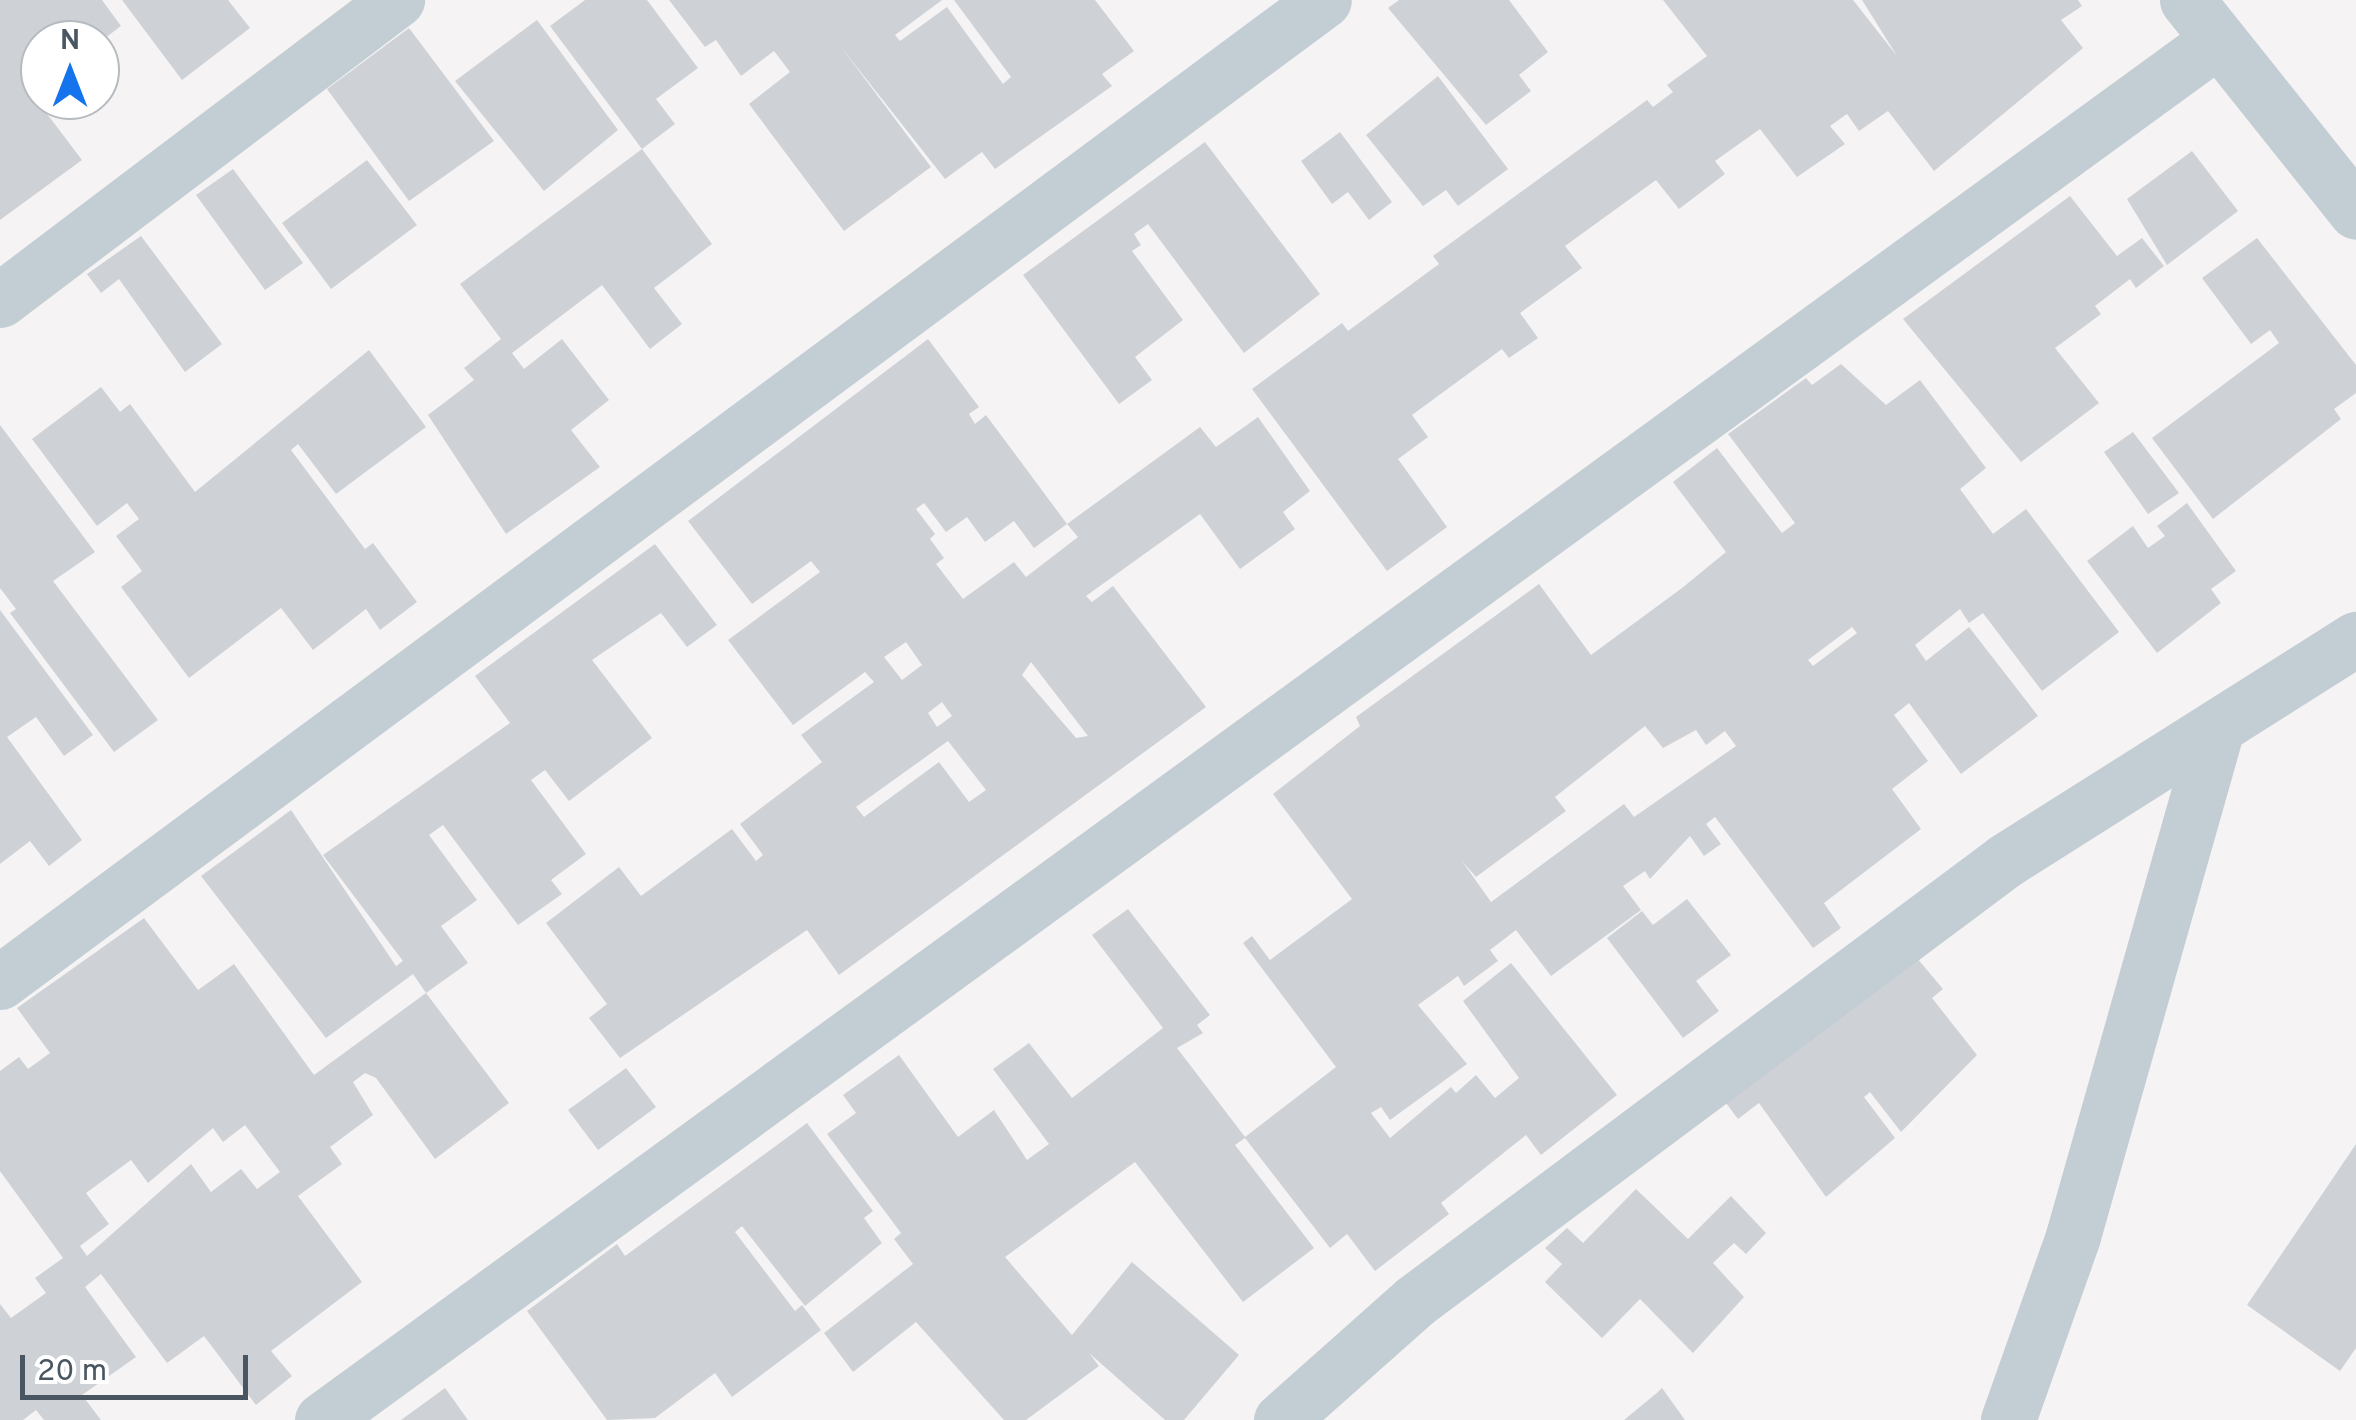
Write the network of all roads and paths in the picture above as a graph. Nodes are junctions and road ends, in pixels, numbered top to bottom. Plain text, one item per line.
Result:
1 (398, 0) edge
2 (1324, 0) edge
3 (2202, 20) edge
4 (2356, 212) edge
5 (0, 300) edge
6 (2356, 639) edge
7 (2215, 735) junction
8 (0, 982) edge
9 (322, 1420) edge
10 (1281, 1420) edge
11 (2008, 1420) edge

1 - 5 street
2 - 8 street
3 - 4 street
3 - 9 street
6 - 7 street
7 - 10 street
7 - 11 street

